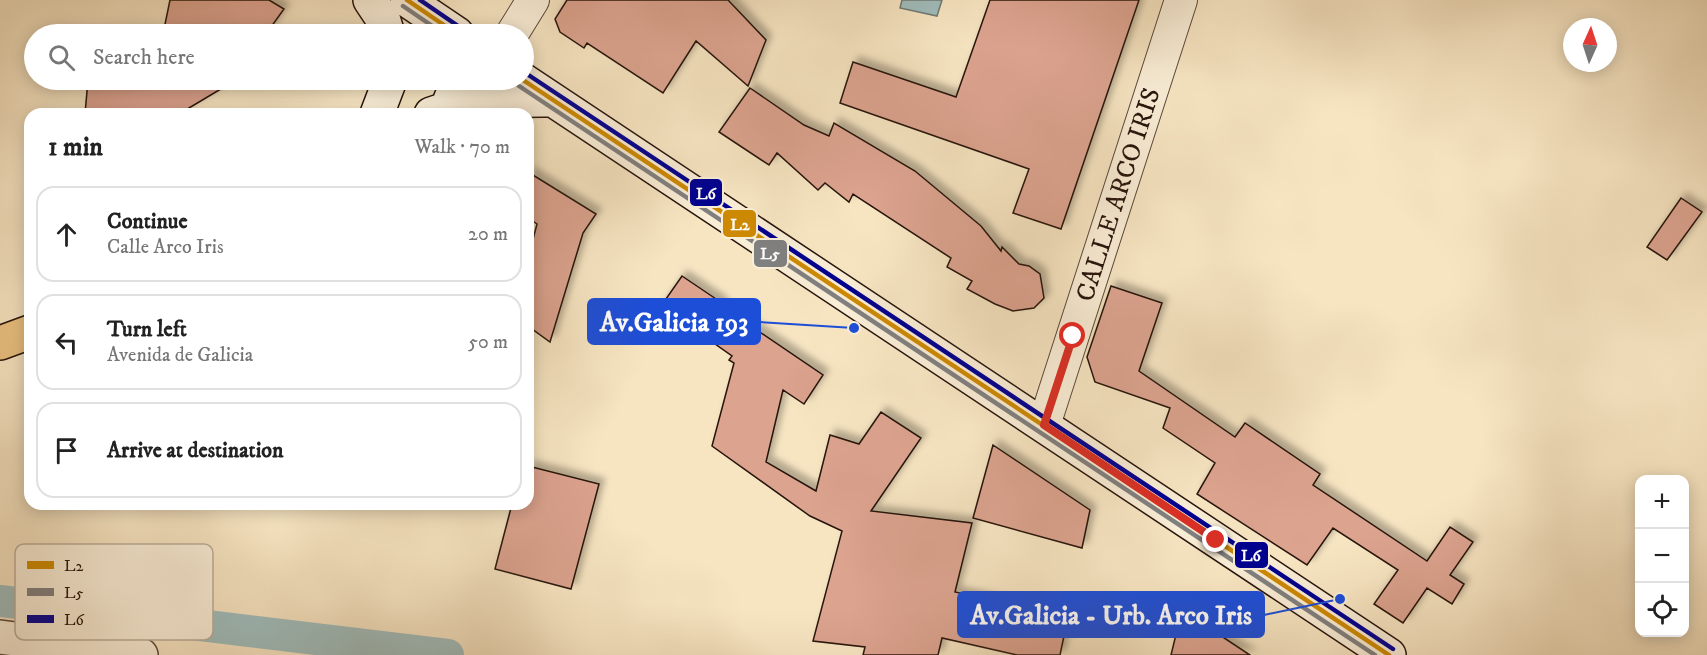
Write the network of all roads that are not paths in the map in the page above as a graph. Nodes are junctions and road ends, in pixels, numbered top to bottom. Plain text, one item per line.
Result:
1 (369, 0) edge
2 (407, 0) edge
3 (533, 0) edge
4 (1181, 0) edge
5 (385, 24) edge
6 (440, 24) edge
7 (518, 24) edge
8 (534, 87) edge
9 (386, 90) edge
10 (445, 100) edge
11 (553, 100) junction
12 (379, 108) edge
13 (24, 334) edge
14 (0, 343) edge
15 (1044, 425) junction
16 (0, 637) edge
17 (15, 639) edge
18 (24, 640) edge
19 (141, 655) edge
20 (1389, 655) edge

1 - 5 main road
2 - 6 main road
3 - 7 street
4 - 15 street, CALLE ARCO IRIS
8 - 11 main road
9 - 12 main road
10 - 11 main road
11 - 15 main road
13 - 14 highway
15 - 20 main road
16 - 17 main road
18 - 19 main road

